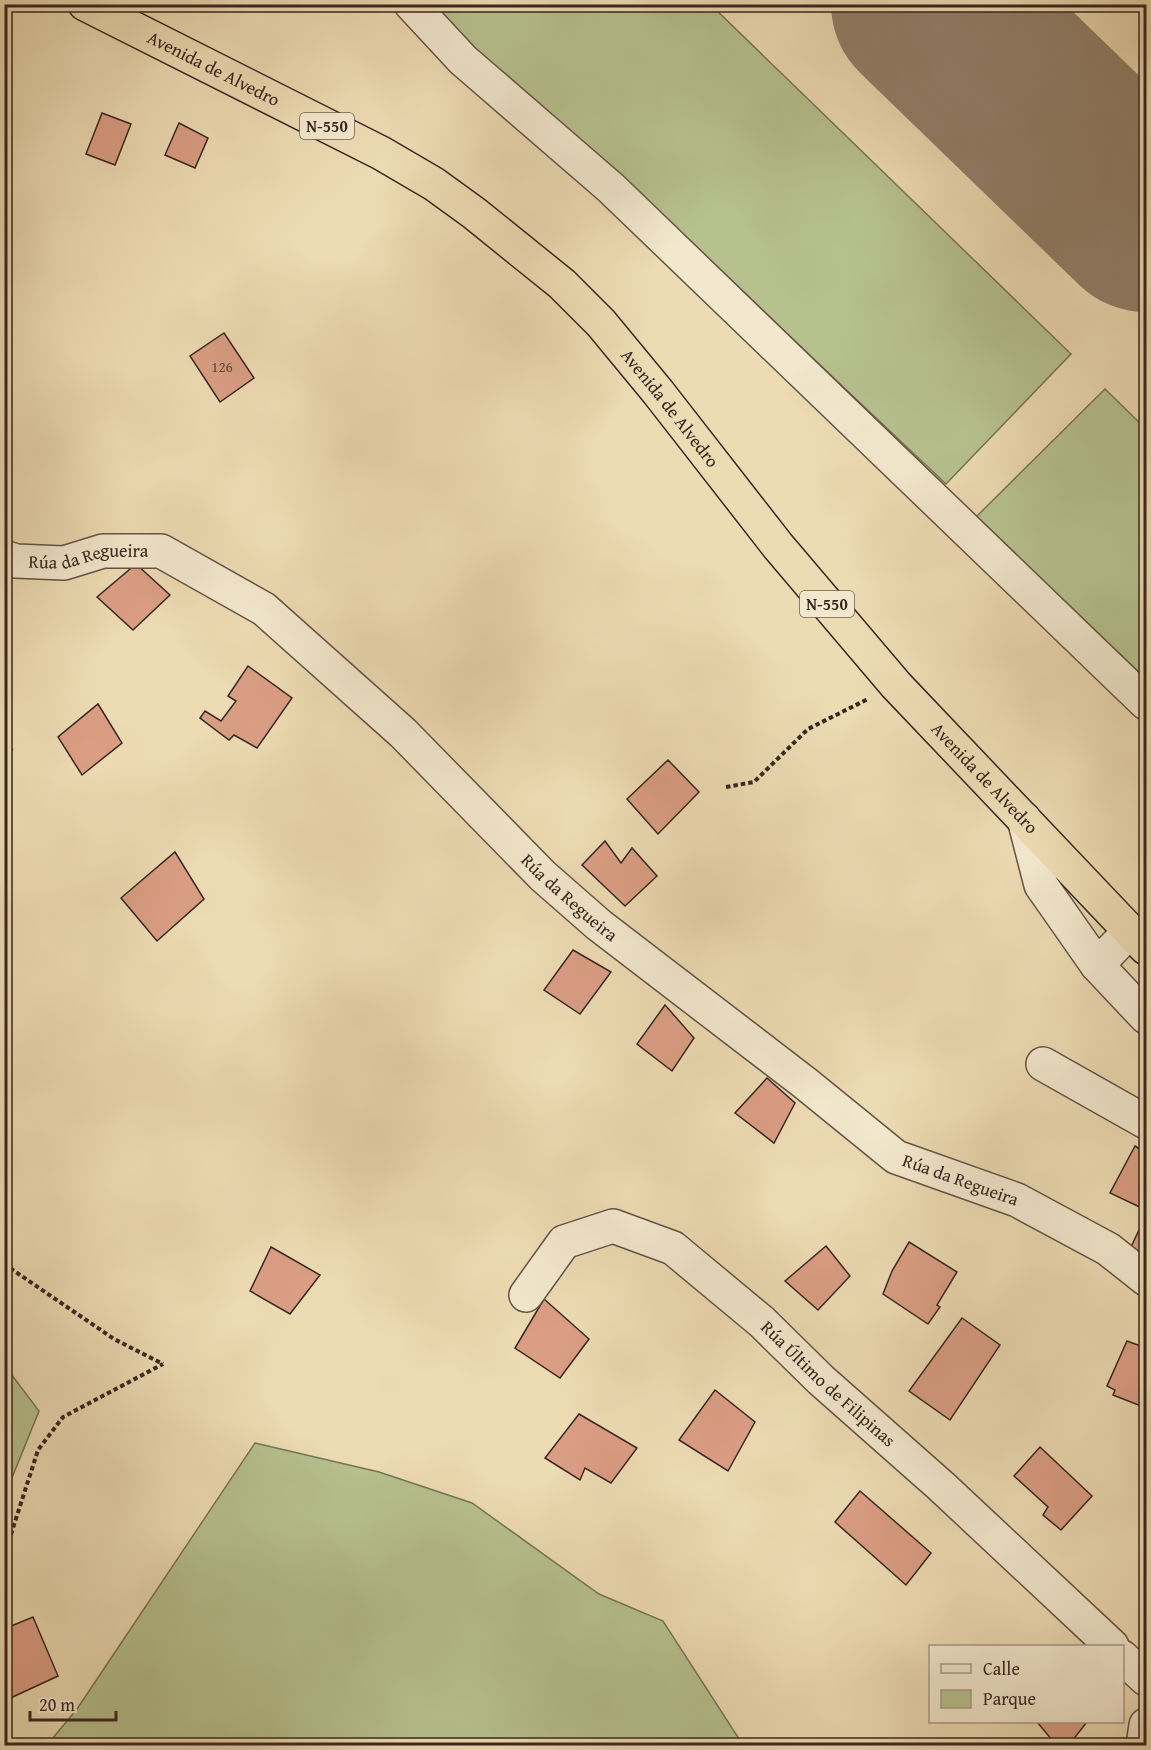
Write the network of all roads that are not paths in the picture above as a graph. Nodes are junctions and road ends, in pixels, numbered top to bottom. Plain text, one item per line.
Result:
1 (85, 4) edge
2 (411, 4) edge
3 (4, 557) edge
4 (1146, 703) edge
5 (1024, 819) junction
6 (1138, 940) edge
7 (1097, 965) junction
8 (1146, 1017) edge
9 (1043, 1064) dead end
10 (1146, 1122) edge
11 (1146, 1279) edge
12 (526, 1295) dead end
13 (1110, 1645) edge
14 (1124, 1659) edge
15 (1146, 1679) edge
16 (1146, 1725) edge
17 (1143, 1746) edge

1 - 5 highway, Avenida de Alvedro / N-550
2 - 4 street
3 - 11 street, Rúa da Regueira
5 - 6 highway, Avenida de Alvedro / N-550
5 - 7 street
6 - 7 street
7 - 8 street
9 - 10 street
12 - 13 street, Rúa Último de Filipinas
14 - 15 street
16 - 17 street

